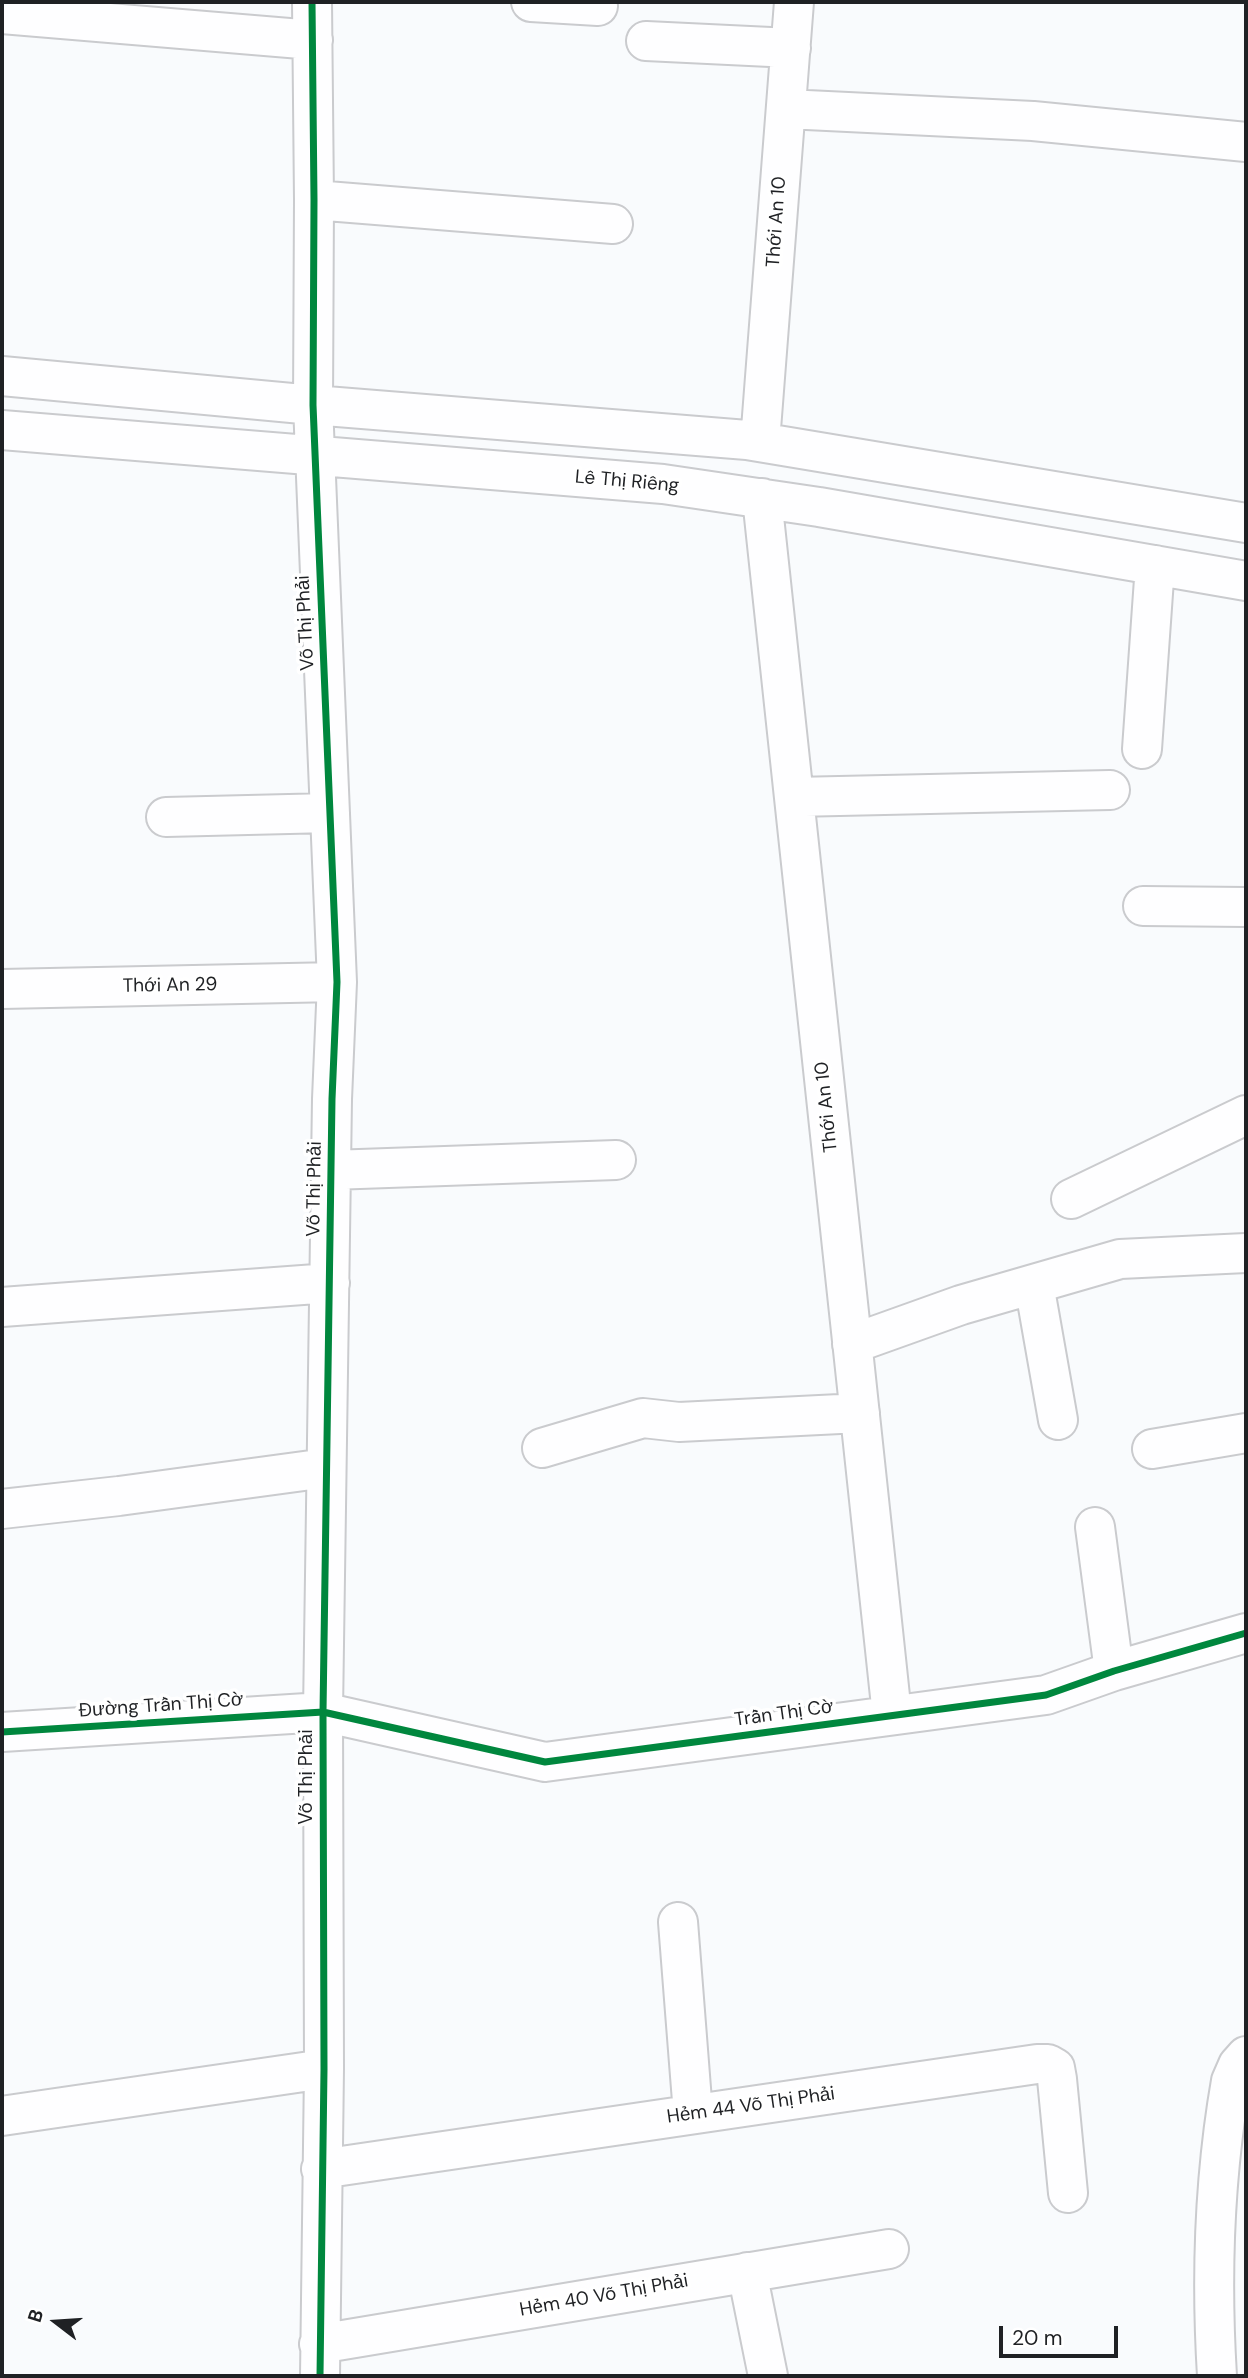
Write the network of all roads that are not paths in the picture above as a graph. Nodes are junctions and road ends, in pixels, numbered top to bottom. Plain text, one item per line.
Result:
1 (312, 2) edge
2 (531, 2) edge
3 (794, 2) edge
4 (598, 6) dead end
5 (2, 14) edge
6 (313, 40) junction
7 (646, 41) dead end
8 (790, 48) junction
9 (786, 108) junction
10 (1246, 142) edge
11 (314, 201) junction
12 (613, 224) dead end
13 (2, 376) edge
14 (313, 405) junction
15 (2, 430) edge
16 (760, 442) junction
17 (314, 457) junction
18 (762, 498) junction
19 (1246, 523) edge
20 (1155, 565) junction
21 (1246, 581) edge
22 (1142, 749) dead end
23 (1110, 790) dead end
24 (794, 797) junction
25 (330, 813) junction
26 (166, 817) dead end
27 (1143, 906) dead end
28 (1246, 908) edge
29 (337, 982) junction
30 (2, 989) edge
31 (1246, 1115) edge
32 (616, 1160) dead end
33 (331, 1170) junction
34 (1071, 1199) dead end
35 (1246, 1253) edge
36 (330, 1283) junction
37 (1034, 1284) junction
38 (2, 1307) edge
39 (852, 1344) junction
40 (860, 1413) junction
41 (1058, 1420) dead end
42 (1246, 1433) edge
43 (542, 1448) dead end
44 (1152, 1449) dead end
45 (326, 1468) junction
46 (2, 1509) edge
47 (1096, 1527) dead end
48 (1246, 1633) edge
49 (1114, 1671) junction
50 (323, 1712) junction
51 (892, 1715) junction
52 (2, 1732) edge
53 (678, 1923) dead end
54 (1246, 2056) edge
55 (324, 2068) junction
56 (693, 2115) junction
57 (2, 2116) edge
58 (321, 2169) junction
59 (1068, 2193) dead end
60 (889, 2249) dead end
61 (747, 2272) junction
62 (319, 2360) edge
63 (768, 2376) edge
64 (1217, 2376) edge

1 - 6 street, Võ Thị Phải
2 - 4 street
3 - 8 street, Thới An 10
5 - 6 street
6 - 11 street, Võ Thị Phải
7 - 8 street
8 - 9 street, Thới An 10
9 - 10 street
9 - 16 street, Thới An 10
11 - 12 street
11 - 14 street, Võ Thị Phải
13 - 14 street
14 - 16 street
14 - 17 street, Võ Thị Phải
15 - 17 street, Lê Thị Riêng
16 - 19 street
17 - 18 street, Lê Thị Riêng
17 - 25 street, Võ Thị Phải
18 - 20 street, Lê Thị Riêng
18 - 24 street, Thới An 10
20 - 21 street, Lê Thị Riêng
20 - 22 street
23 - 24 street
24 - 39 street, Thới An 10
25 - 26 street
25 - 29 street, Võ Thị Phải
27 - 28 street
29 - 30 street, Thới An 29
29 - 33 street, Võ Thị Phải
31 - 34 street
32 - 33 street
33 - 36 street, Võ Thị Phải
35 - 37 street
36 - 38 street
36 - 45 street, Võ Thị Phải
37 - 39 street
37 - 41 street
39 - 40 street, Thới An 10
40 - 43 street
40 - 51 street, Thới An 10
42 - 44 street
45 - 46 street
45 - 50 street, Võ Thị Phải
47 - 49 street
48 - 49 street, Trần Thị Cờ
49 - 51 street, Trần Thị Cờ
50 - 51 street, Trần Thị Cờ
50 - 52 street, Đường Trần Thị Cờ
50 - 55 street, Võ Thị Phải
53 - 56 street
54 - 64 street
55 - 57 street
55 - 58 street, Võ Thị Phải
56 - 58 street, Hẻm 44 Võ Thị Phải
56 - 59 street, Hẻm 44 Võ Thị Phải
58 - 62 street, Võ Thị Phải
60 - 61 street, Hẻm 40 Võ Thị Phải
61 - 62 street, Hẻm 40 Võ Thị Phải
61 - 63 street

